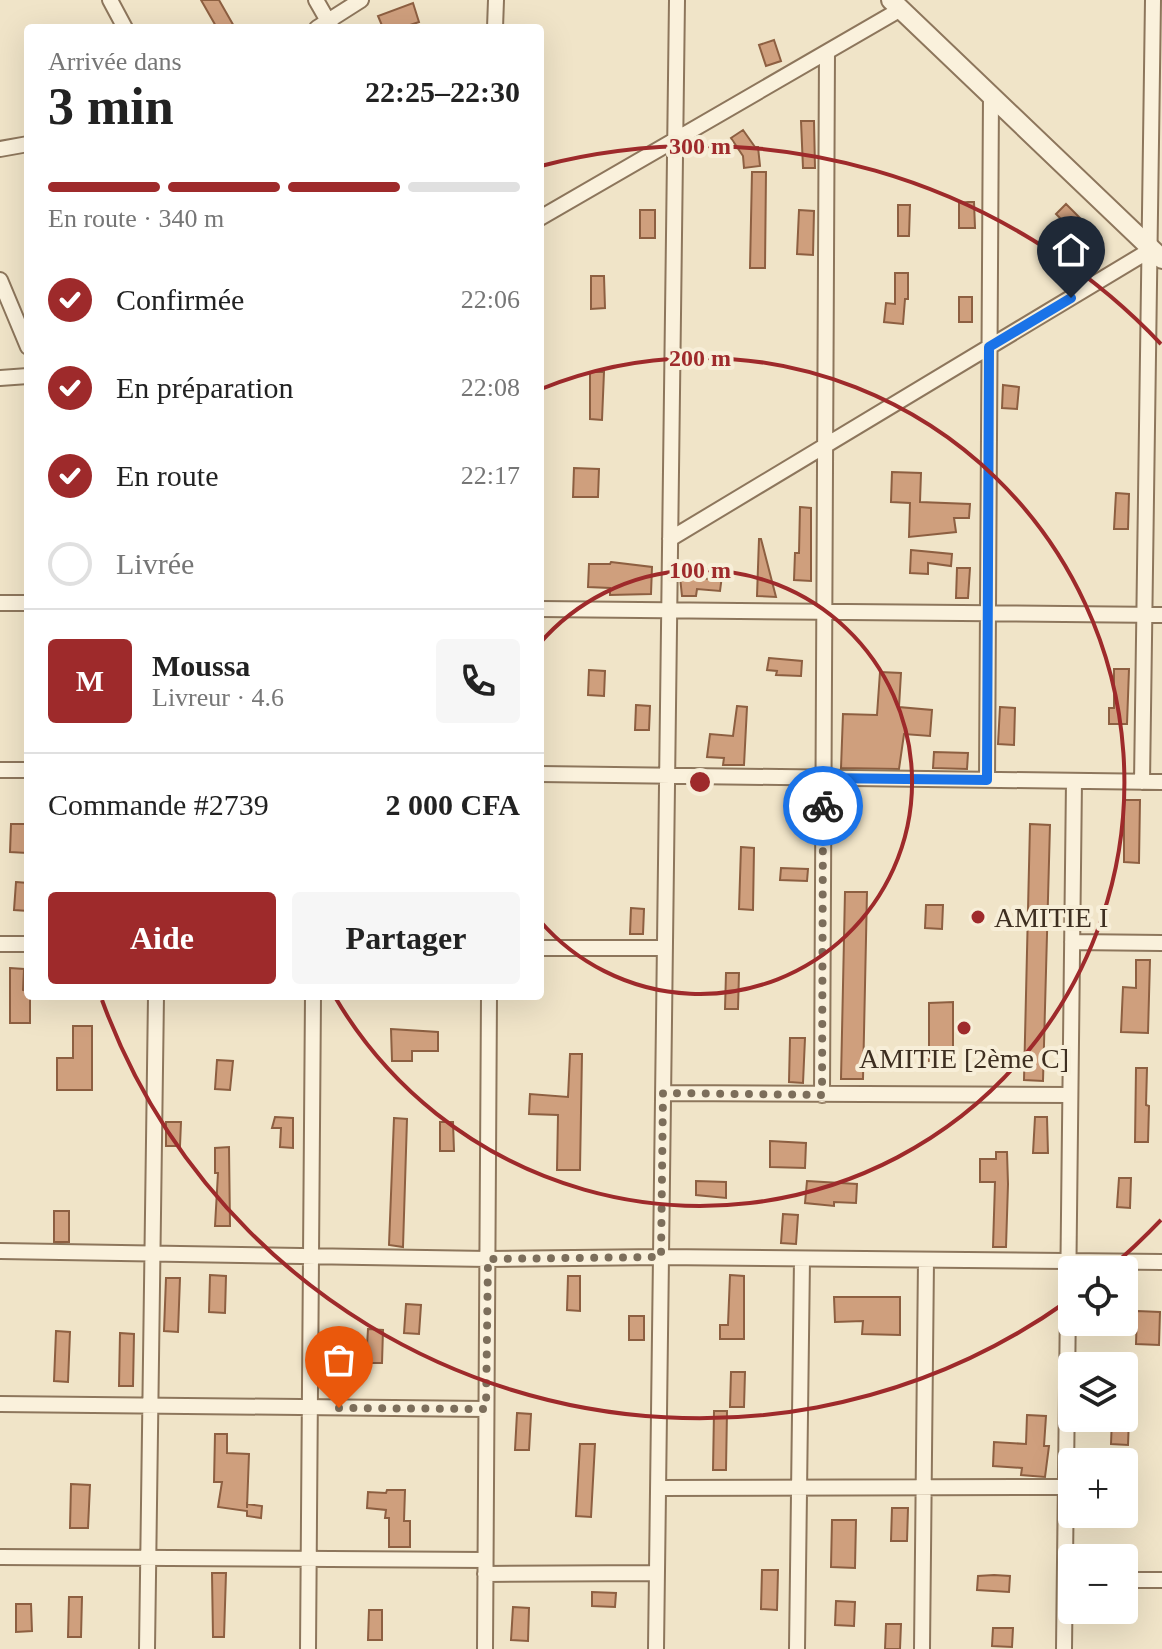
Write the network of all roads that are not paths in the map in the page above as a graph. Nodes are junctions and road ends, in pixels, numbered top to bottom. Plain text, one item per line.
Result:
1 (110, 0) edge
2 (316, 0) edge
3 (361, 0) edge
4 (496, 0) edge
5 (677, 0) edge
6 (1153, 0) edge
7 (896, 5) edge
8 (123, 24) edge
9 (325, 24) edge
10 (329, 24) edge
11 (495, 24) edge
12 (827, 52) junction
13 (991, 95) junction
14 (1157, 101) edge
15 (676, 140) junction
16 (24, 145) edge
17 (0, 149) edge
18 (544, 216) edge
19 (1157, 254) edge
20 (0, 280) edge
21 (24, 337) edge
22 (989, 347) junction
23 (24, 376) edge
24 (0, 378) edge
25 (825, 445) junction
26 (670, 539) junction
27 (0, 603) edge
28 (24, 603) edge
29 (544, 609) edge
30 (669, 610) junction
31 (824, 612) junction
32 (988, 613) junction
33 (1145, 615) junction
34 (1162, 615) edge
35 (0, 770) edge
36 (24, 770) edge
37 (544, 774) edge
38 (668, 776) junction
39 (824, 778) junction
40 (987, 780) junction
41 (1074, 781) junction
42 (1142, 782) junction
43 (1162, 782) edge
44 (1072, 942) junction
45 (1162, 943) edge
46 (0, 944) edge
47 (24, 944) edge
48 (544, 948) edge
49 (665, 948) junction
50 (156, 1000) edge
51 (313, 1000) edge
52 (489, 1000) edge
53 (663, 1093) junction
54 (822, 1095) junction
55 (1070, 1095) junction
56 (0, 1251) edge
57 (153, 1253) junction
58 (311, 1254) junction
59 (1068, 1256) edge
60 (661, 1257) junction
61 (488, 1259) junction
62 (802, 1259) junction
63 (926, 1260) junction
64 (1058, 1261) edge
65 (1138, 1262) edge
66 (1162, 1262) edge
67 (1067, 1336) edge
68 (0, 1404) edge
69 (151, 1406) junction
70 (310, 1407) junction
71 (486, 1409) junction
72 (1066, 1448) edge
73 (1058, 1487) edge
74 (658, 1488) junction
75 (799, 1488) junction
76 (924, 1488) junction
77 (0, 1557) edge
78 (148, 1558) junction
79 (309, 1559) junction
80 (485, 1567) junction
81 (657, 1573) junction
82 (1138, 1580) edge
83 (1162, 1580) edge
84 (1065, 1624) edge
85 (147, 1649) edge
86 (308, 1649) edge
87 (485, 1649) edge
88 (656, 1649) edge
89 (797, 1649) edge
90 (922, 1649) edge
91 (1064, 1649) edge

1 - 8 street
2 - 9 street
3 - 10 street
4 - 11 street
5 - 15 street
6 - 14 street
7 - 12 street
7 - 13 street
12 - 15 street
12 - 25 street
13 - 19 street
13 - 22 street
14 - 19 street
15 - 18 street
15 - 26 street
16 - 17 street
19 - 22 street
19 - 33 street
20 - 21 street
22 - 25 street
22 - 32 street
23 - 24 street
25 - 26 street
25 - 31 street
26 - 30 street
27 - 28 street
29 - 30 street
30 - 31 street
30 - 38 street
31 - 32 street
31 - 39 street
32 - 33 street
32 - 40 street
33 - 34 street
33 - 42 street
35 - 36 street
37 - 38 street
38 - 39 street
38 - 49 street
39 - 40 street
39 - 54 street
40 - 41 street
41 - 42 street
41 - 44 street
42 - 43 street
44 - 45 street
44 - 55 street
46 - 47 street
48 - 49 street
49 - 53 street
50 - 57 street
51 - 58 street
52 - 61 street
53 - 54 street
53 - 60 street
54 - 55 street
55 - 59 street
56 - 57 street
57 - 58 street
57 - 69 street
58 - 61 street
58 - 70 street
60 - 61 street
60 - 62 street
60 - 74 street
61 - 71 street
62 - 63 street
62 - 75 street
63 - 64 street
63 - 76 street
65 - 66 street
67 - 72 street
68 - 69 street
69 - 70 street
69 - 78 street
70 - 71 street
70 - 79 street
71 - 80 street
73 - 76 street
74 - 75 street
74 - 81 street
75 - 76 street
75 - 89 street
76 - 90 street
77 - 78 street
78 - 79 street
78 - 85 street
79 - 80 street
79 - 86 street
80 - 81 street
80 - 87 street
81 - 88 street
82 - 83 street
84 - 91 street

